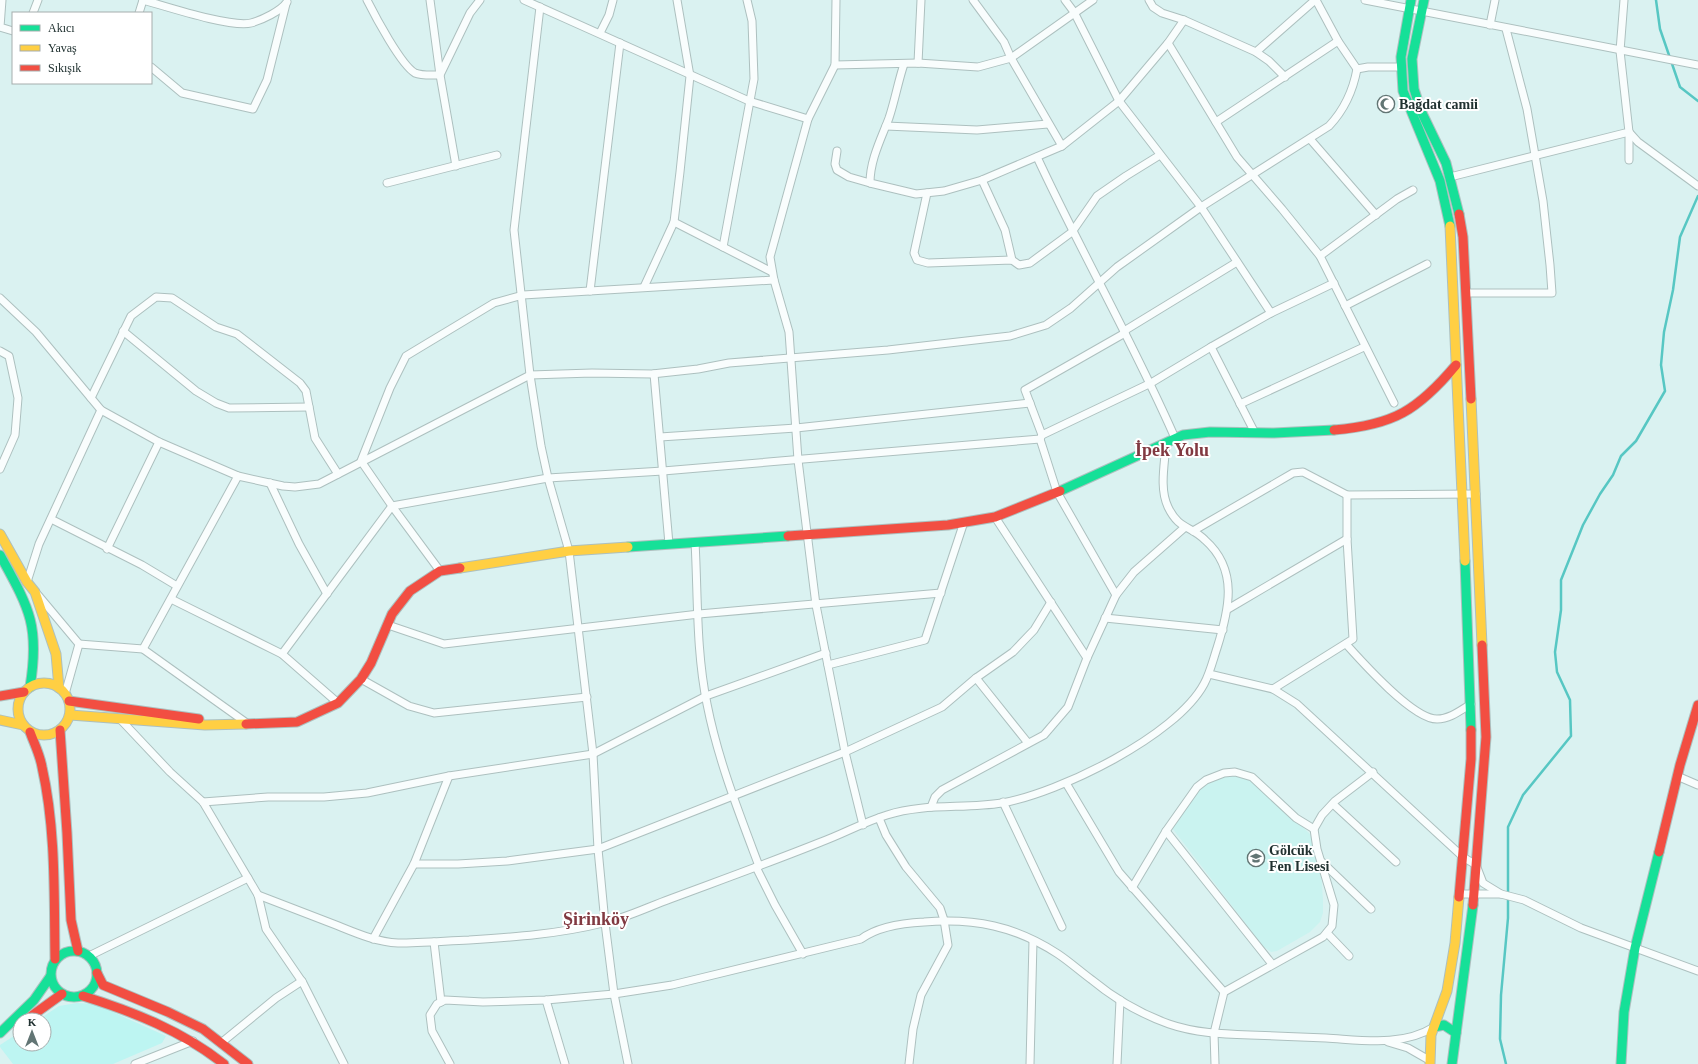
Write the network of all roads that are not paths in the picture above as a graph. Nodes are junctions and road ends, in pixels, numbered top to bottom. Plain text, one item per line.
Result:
1 (2, 0) edge
2 (38, 0) edge
3 (143, 0) edge
4 (367, 0) edge
5 (430, 0) edge
6 (480, 0) edge
7 (524, 0) edge
8 (613, 0) edge
9 (677, 0) edge
10 (747, 0) edge
11 (836, 0) edge
12 (921, 0) edge
13 (973, 0) edge
14 (1065, 0) edge
15 (1093, 0) edge
16 (1149, 0) edge
17 (1316, 0) edge
18 (1365, 0) edge
19 (1424, 0) edge
20 (1495, 0) edge
21 (1624, 0) edge
22 (287, 2) edge
23 (1410, 4) edge
24 (540, 7) junction
25 (33, 12) edge
26 (139, 12) edge
27 (1074, 12) junction
28 (1422, 12) junction
29 (1184, 20) junction
30 (1490, 25) junction
31 (1506, 29) junction
32 (12, 31) edge
33 (600, 33) junction
34 (1338, 41) junction
35 (1168, 43) junction
36 (620, 44) junction
37 (1620, 51) junction
38 (1256, 52) junction
39 (1011, 58) junction
40 (918, 63) junction
41 (904, 64) junction
42 (834, 65) junction
43 (1698, 65) edge
44 (1400, 67) junction
45 (152, 68) edge
46 (1357, 68) junction
47 (440, 75) junction
48 (690, 76) junction
49 (1286, 77) junction
50 (749, 101) junction
51 (1119, 101) junction
52 (808, 119) junction
53 (1216, 122) junction
54 (1048, 124) junction
55 (886, 126) junction
56 (1629, 132) junction
57 (1310, 139) junction
58 (1062, 146) junction
59 (837, 151) dead end
60 (497, 155) dead end
61 (1160, 155) junction
62 (1534, 156) junction
63 (1037, 157) junction
64 (1629, 160) dead end
65 (456, 166) junction
66 (1252, 176) junction
67 (1450, 177) junction
68 (982, 180) junction
69 (387, 183) dead end
70 (870, 183) junction
71 (1698, 186) edge
72 (1413, 190) dead end
73 (927, 193) junction
74 (1201, 207) junction
75 (1376, 215) junction
76 (674, 222) junction
77 (1072, 232) junction
78 (723, 247) junction
79 (1320, 256) junction
80 (1012, 260) junction
81 (1237, 262) junction
82 (1427, 264) dead end
83 (772, 272) junction
84 (774, 280) junction
85 (1100, 281) junction
86 (1334, 282) junction
87 (644, 287) junction
88 (590, 290) junction
89 (1466, 293) junction
90 (523, 295) junction
91 (0, 298) edge
92 (1345, 306) junction
93 (1271, 313) junction
94 (123, 331) junction
95 (1125, 332) junction
96 (1211, 347) junction
97 (1364, 347) junction
98 (0, 351) edge
99 (792, 358) junction
100 (1456, 365) junction
101 (654, 374) junction
102 (530, 376) junction
103 (1151, 383) junction
104 (91, 398) junction
105 (1030, 403) junction
106 (1394, 403) dead end
107 (1240, 404) junction
108 (309, 407) junction
109 (101, 410) junction
110 (796, 428) junction
111 (1255, 433) junction
112 (660, 437) junction
113 (1041, 437) junction
114 (1175, 438) junction
115 (159, 442) junction
116 (1166, 443) junction
117 (798, 460) junction
118 (361, 461) junction
119 (0, 469) edge
120 (663, 471) junction
121 (338, 474) junction
122 (238, 476) junction
123 (548, 478) junction
124 (270, 483) junction
125 (1057, 492) junction
126 (1461, 493) junction
127 (1476, 494) junction
128 (1347, 495) junction
129 (392, 506) junction
130 (995, 517) junction
131 (51, 519) junction
132 (964, 522) junction
133 (1184, 528) junction
134 (1193, 531) junction
135 (0, 534) edge
136 (807, 535) junction
137 (1347, 539) junction
138 (695, 542) junction
139 (669, 544) junction
140 (107, 549) junction
141 (569, 551) junction
142 (0, 555) edge
143 (440, 571) junction
144 (28, 582) junction
145 (177, 586) junction
146 (35, 592) junction
147 (941, 593) junction
148 (327, 594) junction
149 (1116, 595) junction
150 (171, 599) junction
151 (1051, 602) junction
152 (816, 605) junction
153 (1228, 609) junction
154 (699, 614) junction
155 (1105, 618) junction
156 (388, 625) junction
157 (577, 628) junction
158 (1223, 630) junction
159 (79, 644) junction
160 (1346, 644) junction
161 (144, 649) junction
162 (826, 652) junction
163 (282, 654) junction
164 (1087, 658) junction
165 (828, 665) junction
166 (1209, 674) junction
167 (976, 678) junction
168 (361, 679) junction
169 (1273, 689) junction
170 (27, 690) junction
171 (64, 694) junction
172 (0, 696) edge
173 (706, 696) junction
174 (587, 698) junction
175 (338, 703) junction
176 (1471, 704) junction
177 (1698, 705) edge
178 (70, 715) junction
179 (120, 719) junction
180 (0, 720) edge
181 (237, 724) junction
182 (248, 724) junction
183 (23, 725) junction
184 (60, 730) junction
185 (30, 732) junction
186 (1028, 743) junction
187 (845, 752) junction
188 (593, 754) junction
189 (1373, 772) junction
190 (449, 776) junction
191 (1677, 776) junction
192 (1066, 783) junction
193 (1698, 785) edge
194 (732, 796) junction
195 (203, 802) junction
196 (1003, 802) junction
197 (1333, 804) junction
198 (931, 807) junction
199 (878, 818) junction
200 (863, 825) junction
201 (1314, 829) junction
202 (1166, 831) junction
203 (598, 850) junction
204 (1463, 857) junction
205 (1321, 860) junction
206 (1396, 862) dead end
207 (414, 864) junction
208 (1476, 865) junction
209 (758, 867) junction
210 (248, 878) junction
211 (1132, 888) junction
212 (1460, 894) junction
213 (1474, 894) junction
214 (1501, 894) junction
215 (258, 895) junction
216 (1371, 909) dead end
217 (944, 920) junction
218 (605, 923) junction
219 (1062, 927) dead end
220 (1327, 932) junction
221 (373, 939) junction
222 (1033, 940) junction
223 (434, 942) junction
224 (1636, 948) junction
225 (78, 951) junction
226 (803, 954) junction
227 (89, 956) junction
228 (1349, 956) dead end
229 (56, 959) junction
230 (1272, 964) junction
231 (1698, 971) edge
232 (98, 973) junction
233 (50, 977) junction
234 (302, 981) junction
235 (1224, 992) junction
236 (62, 994) junction
237 (614, 994) junction
238 (83, 996) junction
239 (546, 1000) junction
240 (1120, 1000) junction
241 (441, 1002) junction
242 (37, 1012) edge
243 (1434, 1027) junction
244 (12, 1028) edge
245 (1214, 1033) junction
246 (1456, 1033) junction
247 (0, 1034) edge
248 (193, 1041) junction
249 (1386, 1041) junction
250 (220, 1043) junction
251 (1429, 1062) edge
252 (1449, 1063) edge
253 (135, 1064) edge
254 (224, 1064) edge
255 (248, 1064) edge
256 (344, 1064) edge
257 (450, 1064) edge
258 (565, 1064) edge
259 (628, 1064) edge
260 (909, 1064) edge
261 (1030, 1064) edge
262 (1117, 1064) edge
263 (1215, 1064) edge
264 (1439, 1064) edge
265 (1621, 1064) edge

1 - 32 street
2 - 25 street
3 - 22 street
3 - 26 street
4 - 47 street
5 - 47 street
6 - 47 street
7 - 24 street
8 - 33 street
9 - 48 street
10 - 50 street
11 - 42 street
12 - 40 street
13 - 39 street
14 - 27 street
15 - 27 street
16 - 29 street
17 - 34 street
17 - 38 street
18 - 23 street
19 - 28 main road
20 - 30 street
21 - 37 street
22 - 45 street
23 - 28 street
23 - 44 main road
24 - 33 street
24 - 90 street
27 - 39 street
27 - 51 street
28 - 30 street
28 - 67 main road
29 - 35 street
29 - 38 street
30 - 31 street
31 - 37 street
31 - 62 street
33 - 36 street
34 - 46 street
34 - 49 street
35 - 51 street
35 - 53 street
36 - 48 street
36 - 88 street
37 - 43 street
37 - 56 street
38 - 49 street
39 - 40 street
39 - 54 street
40 - 41 street
41 - 42 street
41 - 55 street
42 - 52 street
44 - 46 street
44 - 100 main road
46 - 57 street
47 - 65 street
48 - 50 street
48 - 76 street
49 - 53 street
50 - 52 street
50 - 78 street
51 - 58 street
51 - 61 street
52 - 83 street
53 - 66 street
54 - 55 street
54 - 58 street
55 - 70 street
56 - 62 street
56 - 64 street
56 - 71 street
57 - 66 street
57 - 75 street
58 - 63 street
59 - 70 street
60 - 65 street
61 - 74 street
61 - 77 street
62 - 67 street
62 - 89 street
63 - 68 street
63 - 77 street
65 - 69 street
66 - 74 street
66 - 79 street
67 - 89 main road
68 - 73 street
68 - 80 street
70 - 73 street
72 - 75 street
73 - 80 street
74 - 81 street
74 - 85 street
75 - 79 street
76 - 78 street
76 - 87 street
77 - 80 street
77 - 85 street
78 - 83 street
79 - 86 street
81 - 93 street
81 - 95 street
82 - 92 street
83 - 84 street
84 - 87 street
84 - 99 street
85 - 95 street
85 - 99 street
86 - 92 street
86 - 93 street
87 - 88 street
88 - 90 street
89 - 127 main road
90 - 102 street
90 - 118 street
91 - 104 street
92 - 97 street
93 - 96 street
94 - 104 street
94 - 108 street
94 - 108 street
95 - 103 street
95 - 105 street
96 - 103 street
96 - 107 street
97 - 106 street
97 - 107 street
98 - 119 street
99 - 101 street
99 - 110 street
100 - 111 main road
100 - 126 main road
101 - 102 street
101 - 112 street
102 - 118 street
102 - 123 street
103 - 113 street
103 - 114 street
104 - 109 street
105 - 110 street
105 - 113 street
107 - 111 street
108 - 121 street
109 - 115 street
109 - 131 street
110 - 112 street
110 - 117 street
111 - 114 main road
112 - 120 street
113 - 117 street
113 - 125 street
114 - 116 main road
115 - 122 street
115 - 140 street
116 - 125 main road
116 - 133 street
117 - 120 street
117 - 136 street
118 - 121 street
118 - 129 street
120 - 123 street
120 - 139 street
121 - 124 street
122 - 124 street
122 - 145 street
123 - 129 street
123 - 141 street
124 - 148 street
125 - 130 main road
125 - 149 street
126 - 127 street
126 - 128 street
126 - 176 main road
127 - 208 main road
128 - 134 street
128 - 137 street
129 - 143 street
129 - 148 street
130 - 132 main road
130 - 151 street
131 - 140 street
131 - 144 street
132 - 136 main road
132 - 147 street
133 - 134 street
133 - 149 street
134 - 153 street
135 - 144 main road
136 - 138 main road
136 - 152 street
137 - 153 street
137 - 160 street
138 - 139 main road
138 - 154 street
139 - 141 main road
140 - 145 street
141 - 143 main road
141 - 157 street
142 - 170 main road
143 - 156 main road
144 - 146 main road
145 - 150 street
146 - 159 street
146 - 171 main road
147 - 152 street
147 - 165 street
148 - 163 street
149 - 155 street
150 - 161 street
150 - 163 street
151 - 164 street
151 - 167 street
152 - 154 street
152 - 162 street
153 - 158 street
154 - 157 street
154 - 173 street
155 - 158 street
155 - 164 street
156 - 157 street
156 - 168 main road
157 - 174 street
158 - 166 street
159 - 161 street
159 - 171 street
160 - 169 street
160 - 176 street
161 - 182 street
162 - 165 street
162 - 173 street
163 - 175 street
164 - 186 street
165 - 187 street
166 - 169 street
166 - 192 street
167 - 186 street
167 - 187 street
168 - 174 street
168 - 175 main road
169 - 189 street
170 - 171 main road
170 - 172 main road
170 - 183 main road
171 - 178 main road
171 - 181 main road
173 - 188 street
173 - 194 street
174 - 188 street
175 - 182 main road
176 - 204 main road
177 - 191 main road
178 - 179 main road
178 - 184 main road
179 - 181 main road
179 - 195 street
180 - 183 main road
181 - 182 main road
183 - 185 main road
184 - 185 main road
184 - 225 main road
185 - 229 main road
186 - 198 street
187 - 194 street
187 - 200 street
188 - 190 street
188 - 203 street
189 - 197 street
189 - 204 street
190 - 195 street
190 - 207 street
191 - 193 street
191 - 224 main road
192 - 196 street
192 - 211 street
194 - 203 street
194 - 209 street
195 - 210 street
196 - 198 street
196 - 219 street
197 - 201 street
197 - 206 street
198 - 199 street
199 - 200 street
199 - 217 street
200 - 209 street
201 - 202 street
201 - 205 street
202 - 211 street
202 - 230 street
203 - 207 street
203 - 218 street
204 - 208 street
204 - 212 main road
205 - 216 street
205 - 220 street
207 - 221 street
208 - 213 main road
208 - 214 street
209 - 218 street
209 - 226 street
210 - 215 street
210 - 227 street
211 - 235 street
212 - 213 street
212 - 243 main road
213 - 214 street
213 - 246 main road
214 - 224 street
215 - 221 street
215 - 234 street
217 - 222 street
217 - 226 street
217 - 260 street
218 - 223 street
218 - 237 street
220 - 228 street
220 - 230 street
221 - 223 street
222 - 240 street
222 - 261 street
223 - 241 street
224 - 231 street
224 - 265 main road
225 - 227 main road
225 - 229 main road
226 - 237 street
227 - 232 main road
229 - 233 main road
230 - 235 street
232 - 238 main road
232 - 250 main road
233 - 236 main road
233 - 247 main road
234 - 250 street
234 - 256 street
235 - 245 street
236 - 238 main road
236 - 242 main road
237 - 239 street
237 - 259 street
238 - 248 main road
239 - 241 street
239 - 258 street
240 - 245 street
240 - 262 street
241 - 257 street
243 - 246 main road
243 - 249 street
243 - 251 main road
244 - 247 main road
245 - 249 street
245 - 263 street
246 - 252 main road
248 - 253 street
248 - 254 main road
249 - 251 street
250 - 255 main road
251 - 264 main road

